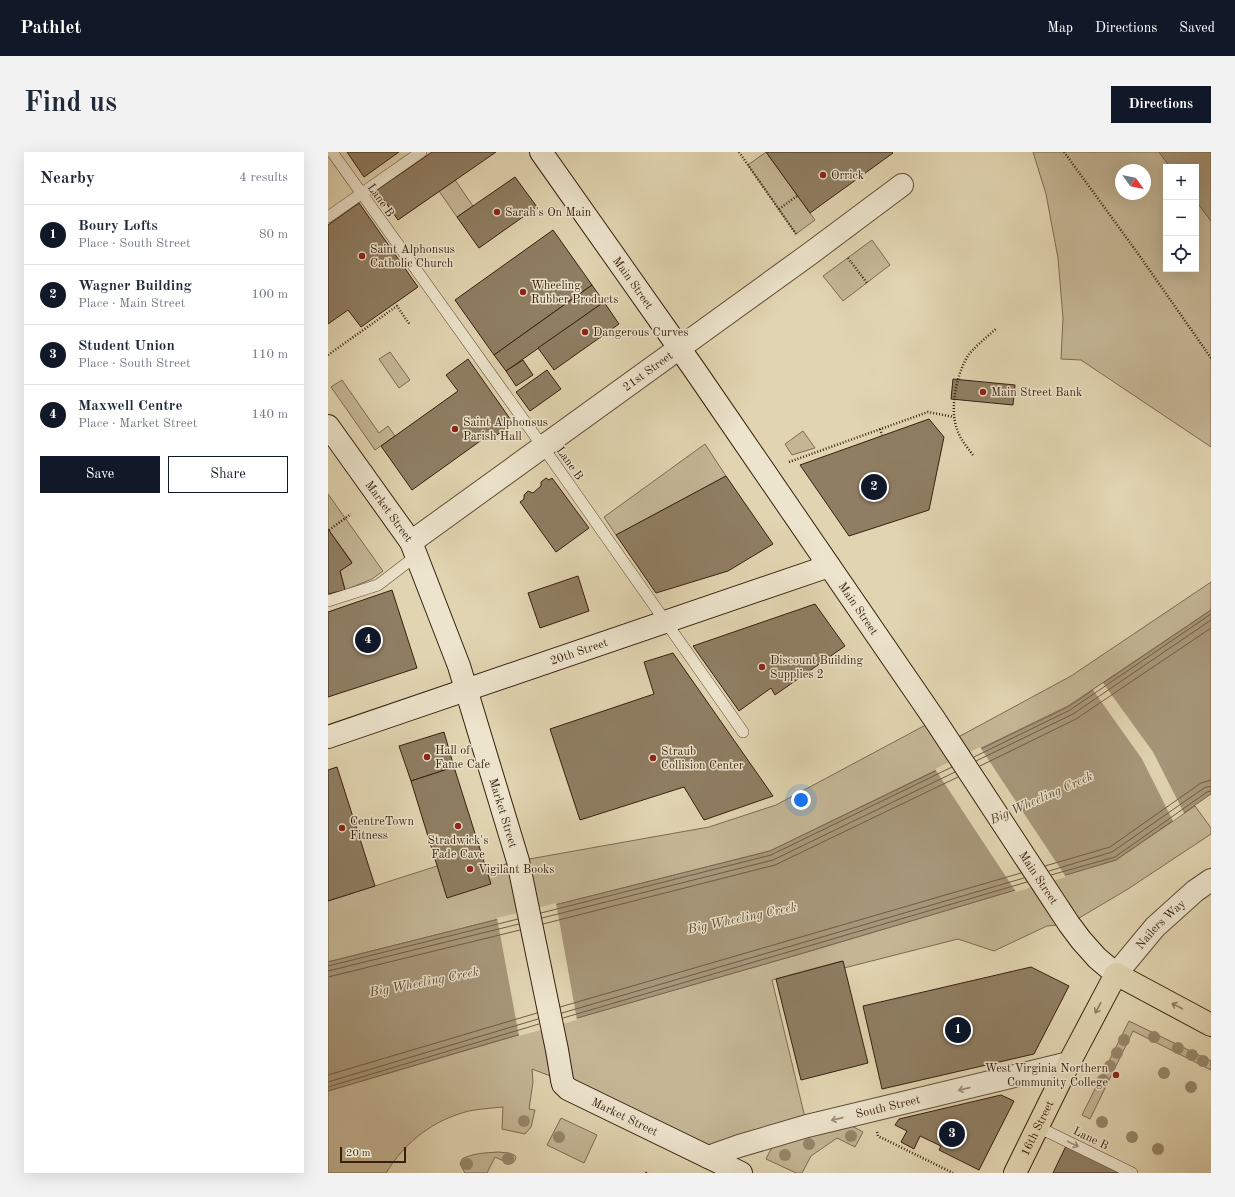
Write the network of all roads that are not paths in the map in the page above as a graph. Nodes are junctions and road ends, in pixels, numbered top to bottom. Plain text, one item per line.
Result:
1 (332, 152) edge
2 (421, 152) edge
3 (541, 152) edge
4 (902, 185) dead end
5 (361, 194) junction
6 (328, 217) edge
7 (680, 348) junction
8 (328, 426) edge
9 (543, 447) junction
10 (414, 549) junction
11 (829, 566) junction
12 (328, 601) edge
13 (665, 621) junction
14 (467, 689) junction
15 (743, 732) dead end
16 (330, 733) edge
17 (1211, 880) edge
18 (1116, 974) junction
19 (1211, 1025) edge
20 (1070, 1063) junction
21 (1038, 1127) junction
22 (708, 1157) junction
23 (741, 1173) edge
24 (1015, 1173) edge
25 (1132, 1173) edge

1 - 5 lane, Lane B
2 - 5 lane
3 - 7 street, Main Street
4 - 7 street, 21st Street
5 - 6 lane
5 - 9 lane, Lane B
7 - 9 street, 21st Street
7 - 11 street, Main Street
8 - 10 street, Market Street
9 - 10 street, 21st Street
9 - 13 lane, Lane B
10 - 12 lane
10 - 14 street, Market Street
11 - 13 street, 20th Street
11 - 18 street, Main Street
13 - 14 street, 20th Street
13 - 15 lane, Lane B
14 - 16 street, 20th Street
14 - 22 street, Market Street
17 - 18 street, Nailers Way
19 -> 18 main road, Main Street
18 -> 20 main road, 16th Street
20 - 21 main road, 16th Street
20 -> 22 street, South Street
21 - 24 main road, 16th Street
21 -> 25 lane, Lane B
22 - 23 street, Market Street

